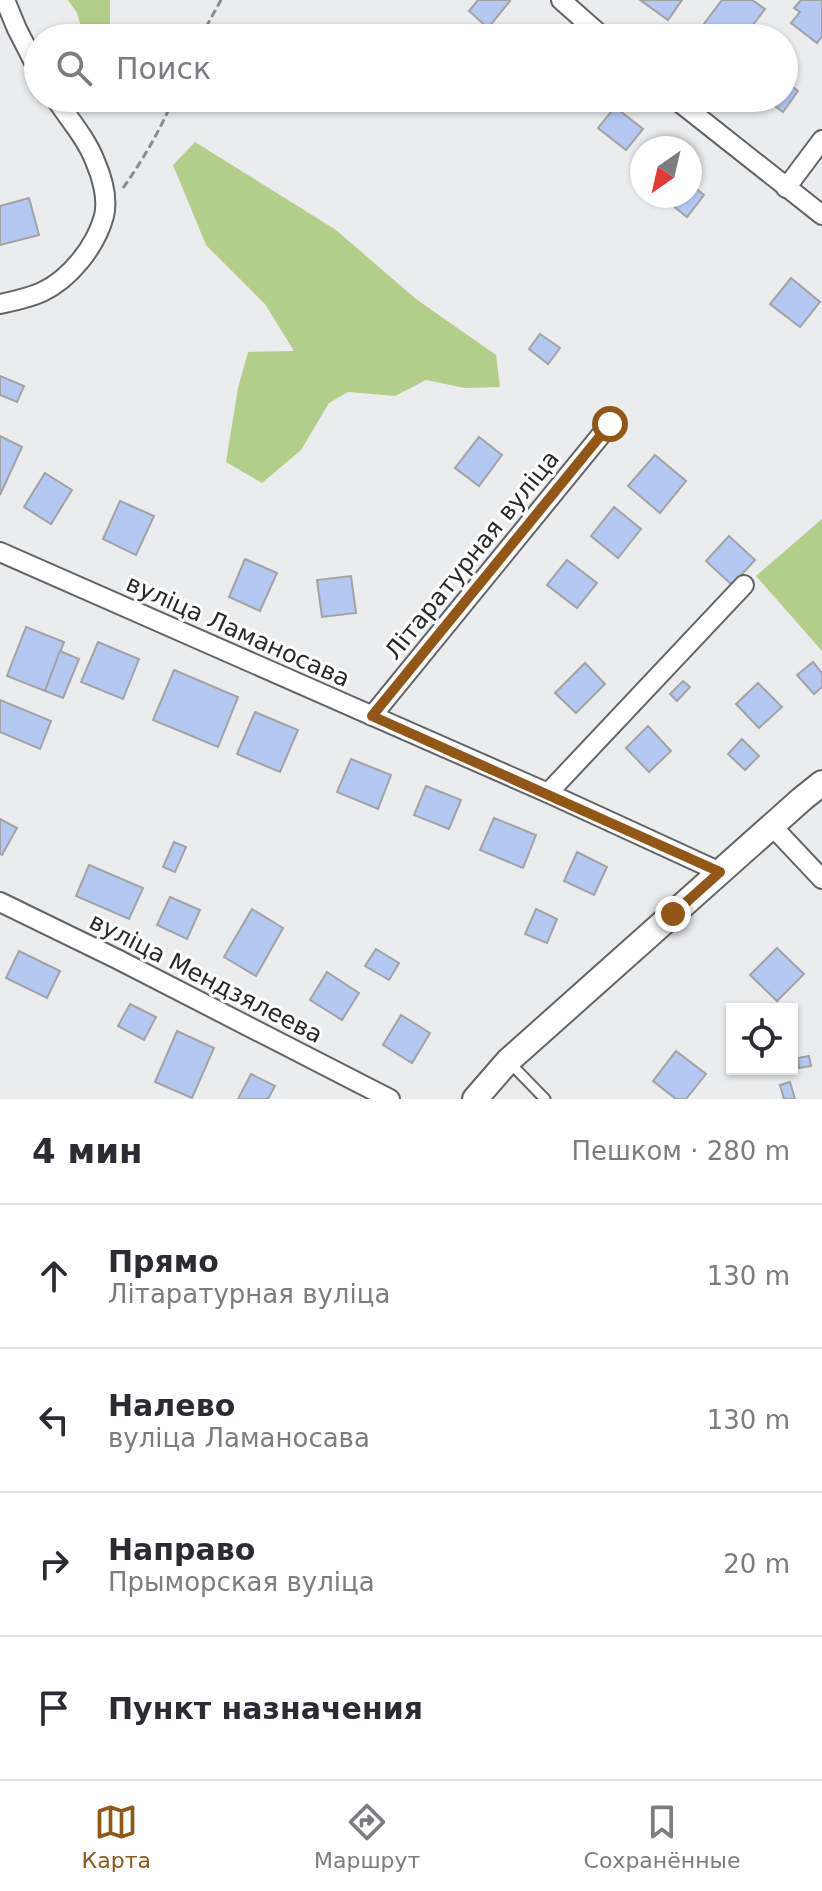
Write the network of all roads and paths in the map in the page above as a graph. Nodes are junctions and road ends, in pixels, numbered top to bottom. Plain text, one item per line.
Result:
1 (5, 0) edge
2 (221, 0) edge
3 (561, 0) edge
4 (208, 24) edge
5 (588, 24) edge
6 (24, 43) edge
7 (65, 112) edge
8 (168, 112) edge
9 (691, 112) edge
10 (822, 140) edge
11 (786, 188) junction
12 (104, 214) junction
13 (822, 215) edge
14 (0, 304) edge
15 (610, 424) dead end
16 (0, 552) edge
17 (744, 585) dead end
18 (372, 716) junction
19 (822, 783) edge
20 (548, 793) junction
21 (772, 826) junction
22 (720, 872) junction
23 (822, 879) edge
24 (0, 902) edge
25 (508, 1061) junction
26 (390, 1099) edge
27 (475, 1099) edge
28 (545, 1099) edge

1 - 6 street
2 - 4 path
3 - 5 street
7 - 12 street
8 - 12 path
9 - 11 street
10 - 11 street
11 - 13 street
12 - 14 street
15 - 18 street, Літаратурная вуліца
16 - 18 street, вуліца Ламаносава
17 - 20 street
18 - 20 street, вуліца Ламаносава
19 - 21 main road
20 - 22 street, вуліца Ламаносава
21 - 22 main road
21 - 23 street
22 - 25 main road
24 - 26 street, вуліца Мендзялеева
25 - 27 main road
25 - 28 lane

